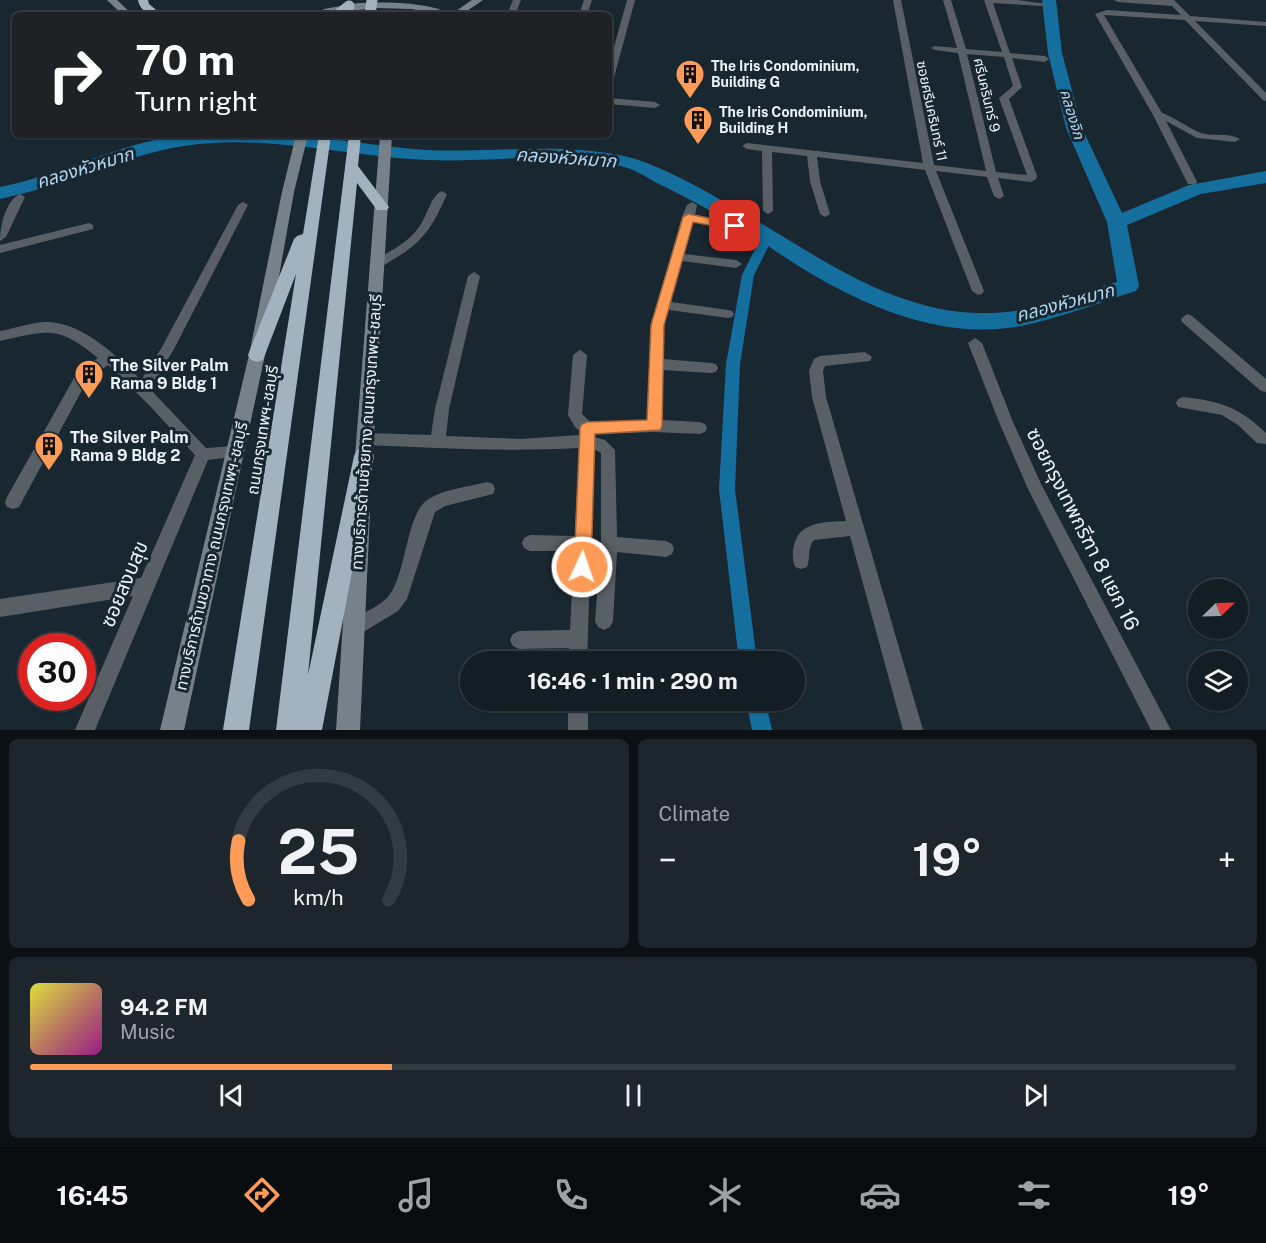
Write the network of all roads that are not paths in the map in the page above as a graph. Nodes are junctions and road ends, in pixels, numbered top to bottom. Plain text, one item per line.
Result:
1 (111, 0) edge
2 (143, 0) edge
3 (478, 0) edge
4 (631, 0) edge
5 (897, 0) edge
6 (947, 0) edge
7 (988, 0) edge
8 (1118, 0) edge
9 (1172, 2) edge
10 (1042, 4) dead end
11 (125, 12) edge
12 (153, 12) edge
13 (327, 12) edge
14 (436, 12) edge
15 (459, 12) edge
16 (1188, 18) junction
17 (1247, 22) junction
18 (1266, 24) edge
19 (1266, 33) edge
20 (935, 48) dead end
21 (962, 50) junction
22 (1007, 55) junction
23 (1045, 59) dead end
24 (612, 62) edge
25 (1266, 99) edge
26 (612, 101) edge
27 (656, 105) dead end
28 (1158, 115) junction
29 (301, 138) edge
30 (325, 138) edge
31 (355, 138) edge
32 (386, 138) edge
33 (1235, 139) dead end
34 (747, 146) dead end
35 (767, 149) junction
36 (812, 153) junction
37 (352, 167) junction
38 (929, 167) junction
39 (992, 176) junction
40 (1192, 182) dead end
41 (442, 194) dead end
42 (999, 196) dead end
43 (20, 197) dead end
44 (316, 202) junction
45 (243, 205) dead end
46 (382, 207) junction
47 (768, 210) dead end
48 (825, 214) dead end
49 (89, 226) dead end
50 (735, 226) dead end
51 (0, 237) edge
52 (0, 249) edge
53 (677, 257) junction
54 (377, 264) junction
55 (736, 264) dead end
56 (474, 276) dead end
57 (978, 291) dead end
58 (663, 305) junction
59 (728, 314) dead end
60 (1187, 319) dead end
61 (0, 336) edge
62 (975, 343) dead end
63 (257, 355) junction
64 (580, 355) dead end
65 (865, 357) dead end
66 (108, 358) junction
67 (656, 364) junction
68 (711, 368) dead end
69 (1266, 387) edge
70 (142, 390) junction
71 (1183, 403) dead end
72 (654, 426) junction
73 (700, 428) dead end
74 (587, 434) junction
75 (1265, 440) edge
76 (438, 442) junction
77 (365, 447) junction
78 (234, 453) junction
79 (203, 454) junction
80 (487, 489) dead end
81 (13, 502) dead end
82 (855, 528) junction
83 (530, 543) dead end
84 (584, 544) junction
85 (609, 544) junction
86 (666, 549) dead end
87 (801, 561) dead end
88 (146, 586) junction
89 (0, 608) edge
90 (604, 621) dead end
91 (354, 628) junction
92 (578, 639) junction
93 (519, 640) dead end
94 (578, 651) edge
95 (578, 711) edge
96 (84, 730) edge
97 (172, 730) edge
98 (236, 730) edge
99 (289, 730) edge
100 (309, 730) edge
101 (348, 730) edge
102 (578, 730) edge
103 (913, 730) edge
104 (1161, 730) edge

1 - 11 main road
2 - 12 highway
3 - 15 main road
4 - 24 street
5 - 38 street, ซอยศรีนครินทร์ 11
6 - 21 street, ศรีนครินทร์ 9
7 - 10 street
7 - 22 street
8 - 9 street
9 - 16 street
13 - 14 main road
16 - 17 street
16 - 25 street
16 - 28 street
17 - 18 street
17 - 19 street
20 - 21 street
21 - 22 street
21 - 39 street, ศรีนครินทร์ 9
22 - 23 street
22 - 39 street
26 - 27 street
28 - 33 street
28 - 40 street
29 - 63 main road, ทางบริการด้านขวาทาง ถนนกรุงเทพฯ-ชลบุรี
30 - 44 highway, ถนนกรุงเทพฯ-ชลบุรี
31 - 37 highway
32 - 46 main road, ทางบริการด้านซ้ายทาง ถนนกรุงเทพฯ-ชลบุรี
34 - 35 street
35 - 36 street
35 - 47 street
36 - 38 street
36 - 48 street
37 - 46 highway
37 - 99 highway
38 - 39 street
38 - 57 street, ซอยศรีนครินทร์ 11
39 - 42 street, ศรีนครินทร์ 9
41 - 54 street
43 - 51 street
44 - 63 highway
44 - 98 highway, ถนนกรุงเทพฯ-ชลบุรี
45 - 70 street
46 - 54 main road, ทางบริการด้านซ้ายทาง ถนนกรุงเทพฯ-ชลบุรี
49 - 52 street
50 - 53 street
53 - 55 street
53 - 58 street
54 - 77 main road, ทางบริการด้านซ้ายทาง ถนนกรุงเทพฯ-ชลบุรี
56 - 76 street
58 - 59 street
58 - 67 street
60 - 69 street
61 - 66 street
62 - 104 street, ซอยกรุงเทพกรีฑา 8 แยก 16
63 - 78 main road, ทางบริการด้านขวาทาง ถนนกรุงเทพฯ-ชลบุรี
64 - 74 street
65 - 82 street
66 - 70 street
66 - 81 street
67 - 68 street
67 - 72 street
70 - 79 street
71 - 75 street
72 - 73 street
72 - 74 street
74 - 76 street
74 - 84 street
74 - 85 street
76 - 77 street
77 - 91 main road, ทางบริการด้านซ้ายทาง ถนนกรุงเทพฯ-ชลบุรี
77 - 100 highway
78 - 79 street
78 - 97 main road, ทางบริการด้านขวาทาง ถนนกรุงเทพฯ-ชลบุรี
79 - 88 street, ซอยสงบสุข
80 - 91 street
82 - 87 street
82 - 103 street
83 - 84 street
84 - 92 street
85 - 86 street
85 - 90 street
88 - 89 street
88 - 96 street, ซอยสงบสุข
91 - 101 main road, ทางบริการด้านซ้ายทาง ถนนกรุงเทพฯ-ชลบุรี
92 - 93 street
92 - 94 street
95 - 102 street

